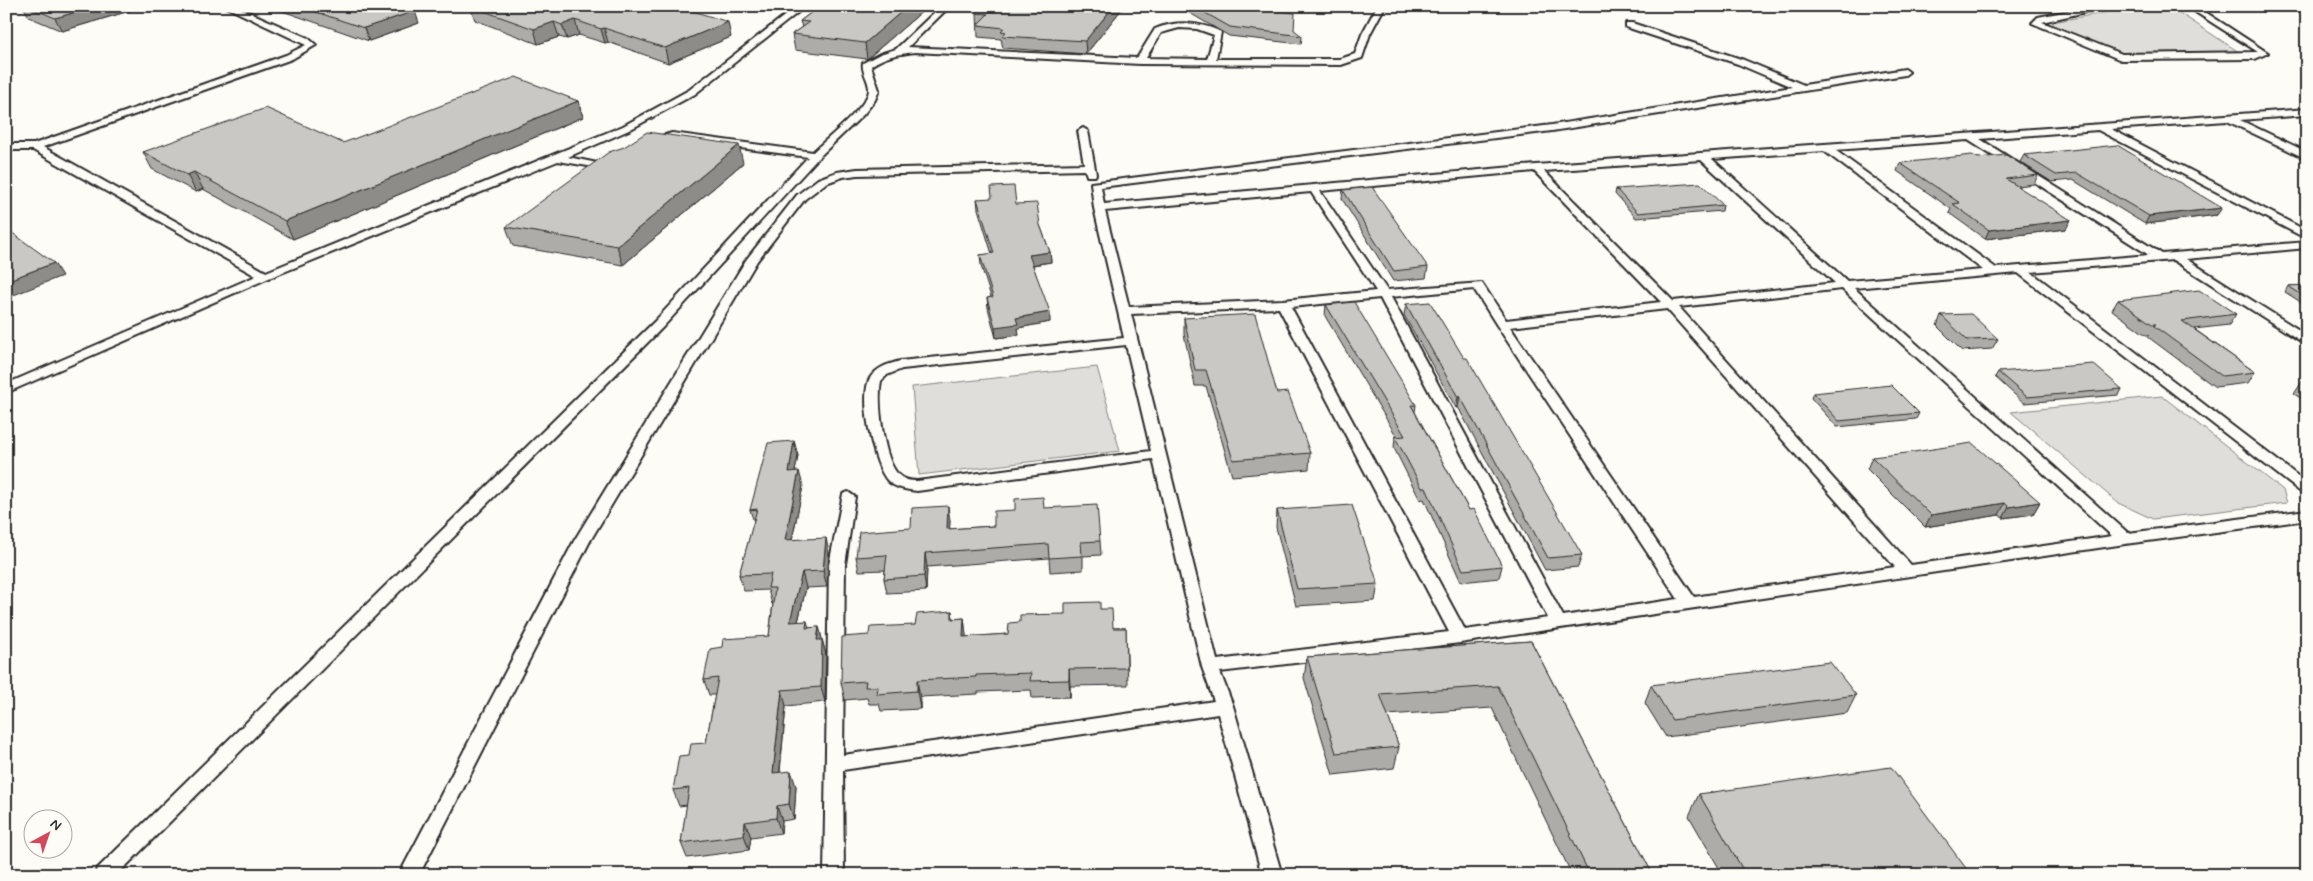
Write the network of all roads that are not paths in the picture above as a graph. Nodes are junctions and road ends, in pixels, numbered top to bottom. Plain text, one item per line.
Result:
1 (228, 6) edge
2 (802, 6) edge
3 (946, 6) edge
4 (1381, 6) edge
5 (2108, 6) edge
6 (2190, 6) edge
7 (1629, 25) dead end
8 (899, 51) junction
9 (1211, 61) junction
10 (1140, 62) junction
11 (1905, 72) dead end
12 (1803, 89) junction
13 (2307, 112) edge
14 (2226, 117) junction
15 (2099, 127) junction
16 (1083, 131) dead end
17 (1971, 138) junction
18 (6, 147) edge
19 (35, 148) junction
20 (1826, 148) junction
21 (642, 149) edge
22 (816, 155) junction
23 (2307, 156) edge
24 (1703, 157) junction
25 (557, 158) junction
26 (619, 165) edge
27 (1089, 167) junction
28 (1536, 168) junction
29 (1094, 185) junction
30 (1314, 189) junction
31 (1099, 208) junction
32 (2307, 236) edge
33 (2307, 245) edge
34 (2174, 256) junction
35 (2158, 257) junction
36 (2020, 269) junction
37 (1992, 271) junction
38 (264, 276) junction
39 (1844, 285) junction
40 (1383, 293) junction
41 (1282, 304) junction
42 (1669, 304) junction
43 (1124, 311) junction
44 (1502, 324) junction
45 (1130, 341) junction
46 (2307, 341) edge
47 (6, 389) edge
48 (1159, 454) junction
49 (2307, 490) edge
50 (848, 497) dead end
51 (2307, 515) edge
52 (2125, 539) junction
53 (1908, 572) junction
54 (1690, 604) junction
55 (1559, 623) junction
56 (1460, 637) junction
57 (1210, 667) junction
58 (1224, 706) junction
59 (834, 764) junction
60 (104, 875) edge
61 (409, 875) edge
62 (834, 875) edge
63 (1272, 875) edge

1 - 19 lane
2 - 25 lane
3 - 8 lane
4 - 9 lane
5 - 6 lane
7 - 12 lane
8 - 10 lane
8 - 22 lane
9 - 10 lane
9 - 10 lane
11 - 12 lane
12 - 29 lane
13 - 14 lane
14 - 15 lane
14 - 23 lane
15 - 17 lane
15 - 32 lane
16 - 27 lane
17 - 20 lane
17 - 35 lane
18 - 19 lane
19 - 38 lane
20 - 24 lane
20 - 37 lane
21 - 22 lane
22 - 60 lane
24 - 28 lane
24 - 39 lane
25 - 26 lane
25 - 38 lane
27 - 29 lane
27 - 61 lane
28 - 30 lane
28 - 42 lane
29 - 31 lane
30 - 31 lane
30 - 40 lane
31 - 43 lane
33 - 34 lane
34 - 35 lane
34 - 46 lane
35 - 36 lane
36 - 37 lane
36 - 49 lane
37 - 39 lane
38 - 47 lane
39 - 42 lane
39 - 52 lane
40 - 41 lane
40 - 44 lane
40 - 55 lane
41 - 43 lane
41 - 56 lane
42 - 44 lane
42 - 53 lane
43 - 45 lane
44 - 54 lane
45 - 48 lane
45 - 48 lane
48 - 57 lane
50 - 59 lane
51 - 52 lane
52 - 53 lane
53 - 54 lane
54 - 55 lane
55 - 56 lane
56 - 57 lane
57 - 58 lane
58 - 59 lane
58 - 63 lane
59 - 62 lane

